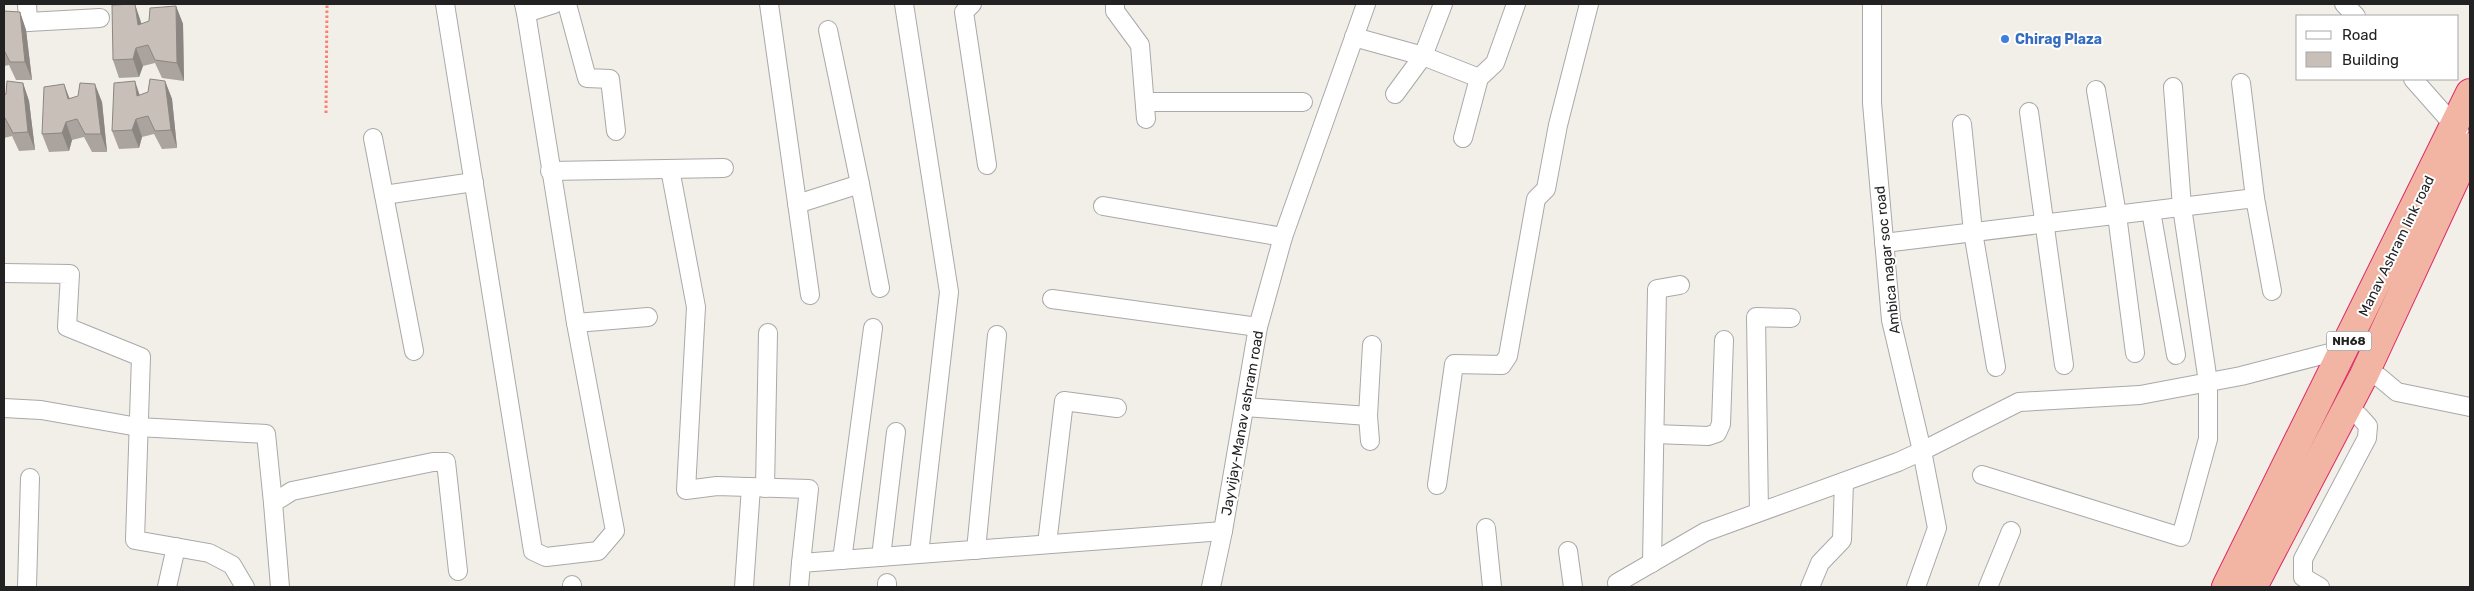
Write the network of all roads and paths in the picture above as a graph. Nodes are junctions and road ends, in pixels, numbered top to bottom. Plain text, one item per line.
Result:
1 (27, 4) edge
2 (327, 4) edge
3 (445, 4) edge
4 (554, 4) edge
5 (567, 4) edge
6 (769, 4) edge
7 (904, 4) edge
8 (972, 4) edge
9 (1115, 4) edge
10 (1366, 4) edge
11 (1443, 4) edge
12 (1516, 4) edge
13 (1589, 4) edge
14 (1872, 4) edge
15 (2344, 4) edge
16 (525, 8) edge
17 (2355, 15) edge
18 (100, 18) dead end
19 (28, 22) junction
20 (4, 24) edge
21 (828, 30) dead end
22 (1354, 37) junction
23 (1423, 56) junction
24 (1479, 78) junction
25 (2414, 80) edge
26 (2241, 83) dead end
27 (2173, 87) dead end
28 (2096, 90) dead end
29 (2470, 92) edge
30 (1394, 94) dead end
31 (1146, 102) junction
32 (1303, 102) dead end
33 (2029, 112) dead end
34 (326, 113) dead end
35 (1146, 119) dead end
36 (1962, 124) dead end
37 (616, 131) dead end
38 (373, 138) dead end
39 (1463, 138) dead end
40 (2465, 139) edge
41 (987, 165) dead end
42 (724, 168) dead end
43 (670, 169) junction
44 (550, 171) junction
45 (474, 182) junction
46 (860, 184) junction
47 (384, 195) junction
48 (2255, 198) junction
49 (797, 204) junction
50 (1103, 206) dead end
51 (2182, 207) junction
52 (2151, 211) junction
53 (2117, 215) junction
54 (2046, 224) junction
55 (1973, 232) junction
56 (1283, 237) junction
57 (1884, 243) junction
58 (4, 273) edge
59 (1680, 285) dead end
60 (880, 288) dead end
61 (2272, 291) dead end
62 (810, 295) dead end
63 (1052, 299) dead end
64 (648, 317) dead end
65 (1791, 318) dead end
66 (576, 323) junction
67 (872, 328) dead end
68 (1258, 328) junction
69 (768, 333) dead end
70 (997, 334) dead end
71 (1724, 340) dead end
72 (1372, 345) dead end
73 (2345, 349) junction
74 (414, 351) dead end
75 (2135, 353) dead end
76 (2176, 355) dead end
77 (2064, 365) dead end
78 (1996, 367) dead end
79 (2364, 375) junction
80 (2208, 382) junction
81 (1245, 407) junction
82 (2470, 407) edge
83 (4, 408) edge
84 (1117, 408) dead end
85 (2346, 409) junction
86 (1368, 416) junction
87 (138, 427) junction
88 (896, 432) dead end
89 (1655, 434) junction
90 (1370, 441) dead end
91 (1922, 451) junction
92 (1982, 475) dead end
93 (30, 478) dead end
94 (1844, 482) junction
95 (1437, 485) dead end
96 (758, 488) junction
97 (273, 503) junction
98 (1759, 512) junction
99 (1486, 528) dead end
100 (1223, 531) junction
101 (2011, 531) dead end
102 (1047, 544) junction
103 (176, 547) junction
104 (976, 550) junction
105 (1568, 551) dead end
106 (920, 554) junction
107 (881, 557) junction
108 (842, 560) junction
109 (801, 563) junction
110 (1652, 563) junction
111 (458, 571) dead end
112 (1617, 583) dead end
113 (27, 587) edge
114 (167, 587) edge
115 (245, 587) edge
116 (280, 587) edge
117 (744, 587) edge
118 (799, 587) edge
119 (1211, 587) edge
120 (1492, 587) edge
121 (1574, 587) edge
122 (1810, 587) edge
123 (1916, 587) edge
124 (1988, 587) edge
125 (2226, 587) edge
126 (2253, 587) edge
127 (2320, 587) edge

1 - 19 street
2 - 34 path
3 - 45 street
4 - 16 street
5 - 37 street
6 - 49 street
7 - 106 street
8 - 41 street
9 - 31 street
10 - 22 street, Jayvijay-Manav ashram road
11 - 23 street
12 - 24 street
13 - 95 street
14 - 57 street, Ambica nagar soc road
15 - 17 street
16 - 44 street
18 - 19 street
19 - 20 street
21 - 46 street
22 - 23 street
22 - 56 street, Jayvijay-Manav ashram road
23 - 24 street
23 - 30 street
24 - 39 street
25 - 40 street
26 - 48 street
27 - 51 street
28 - 53 street
29 - 40 highway, Manav Ashram link road / NH68
31 - 32 street
31 - 35 street
33 - 54 street
36 - 55 street
38 - 47 street
40 - 73 highway, Manav Ashram link road / NH68
40 - 79 highway
42 - 43 street
43 - 44 street
43 - 96 street
44 - 66 street
45 - 47 street
45 - 66 street
46 - 49 street
46 - 60 street
47 - 74 street
48 - 51 street
48 - 61 street
49 - 62 street
50 - 56 street
51 - 52 street
51 - 80 street
52 - 53 street
52 - 76 street
53 - 54 street
53 - 75 street
54 - 55 street
54 - 77 street
55 - 57 street
55 - 78 street
56 - 68 street, Jayvijay-Manav ashram road
57 - 91 street, Ambica nagar soc road
58 - 87 street
59 - 89 street
63 - 68 street
64 - 66 street
65 - 98 street
67 - 108 street
68 - 81 street, Jayvijay-Manav ashram road
69 - 96 street
70 - 104 street
71 - 89 street
72 - 86 street
73 - 80 street
73 - 125 highway, Manav Ashram link road / NH68
79 - 82 street
79 - 85 highway
80 - 91 street
80 - 92 street
81 - 86 street
81 - 100 street, Jayvijay-Manav ashram road
83 - 87 street
84 - 102 street
85 - 126 highway
85 - 127 street
86 - 90 street
87 - 97 street
87 - 103 street
88 - 107 street
89 - 110 street
91 - 94 street
91 - 123 street, Ambica nagar soc road
93 - 113 street
94 - 98 street
94 - 122 street
96 - 109 street
96 - 117 street
97 - 111 street
97 - 116 street
98 - 110 street
99 - 120 street
100 - 102 street, Jayvijay-Manav ashram road
100 - 119 street
101 - 124 street
102 - 104 street, Jayvijay-Manav ashram road
103 - 114 street
103 - 115 street
104 - 106 street, Jayvijay-Manav ashram road
105 - 121 street
106 - 107 street, Jayvijay-Manav ashram road
107 - 108 street, Jayvijay-Manav ashram road
108 - 109 street, Jayvijay-Manav ashram road
109 - 118 street
110 - 112 street

